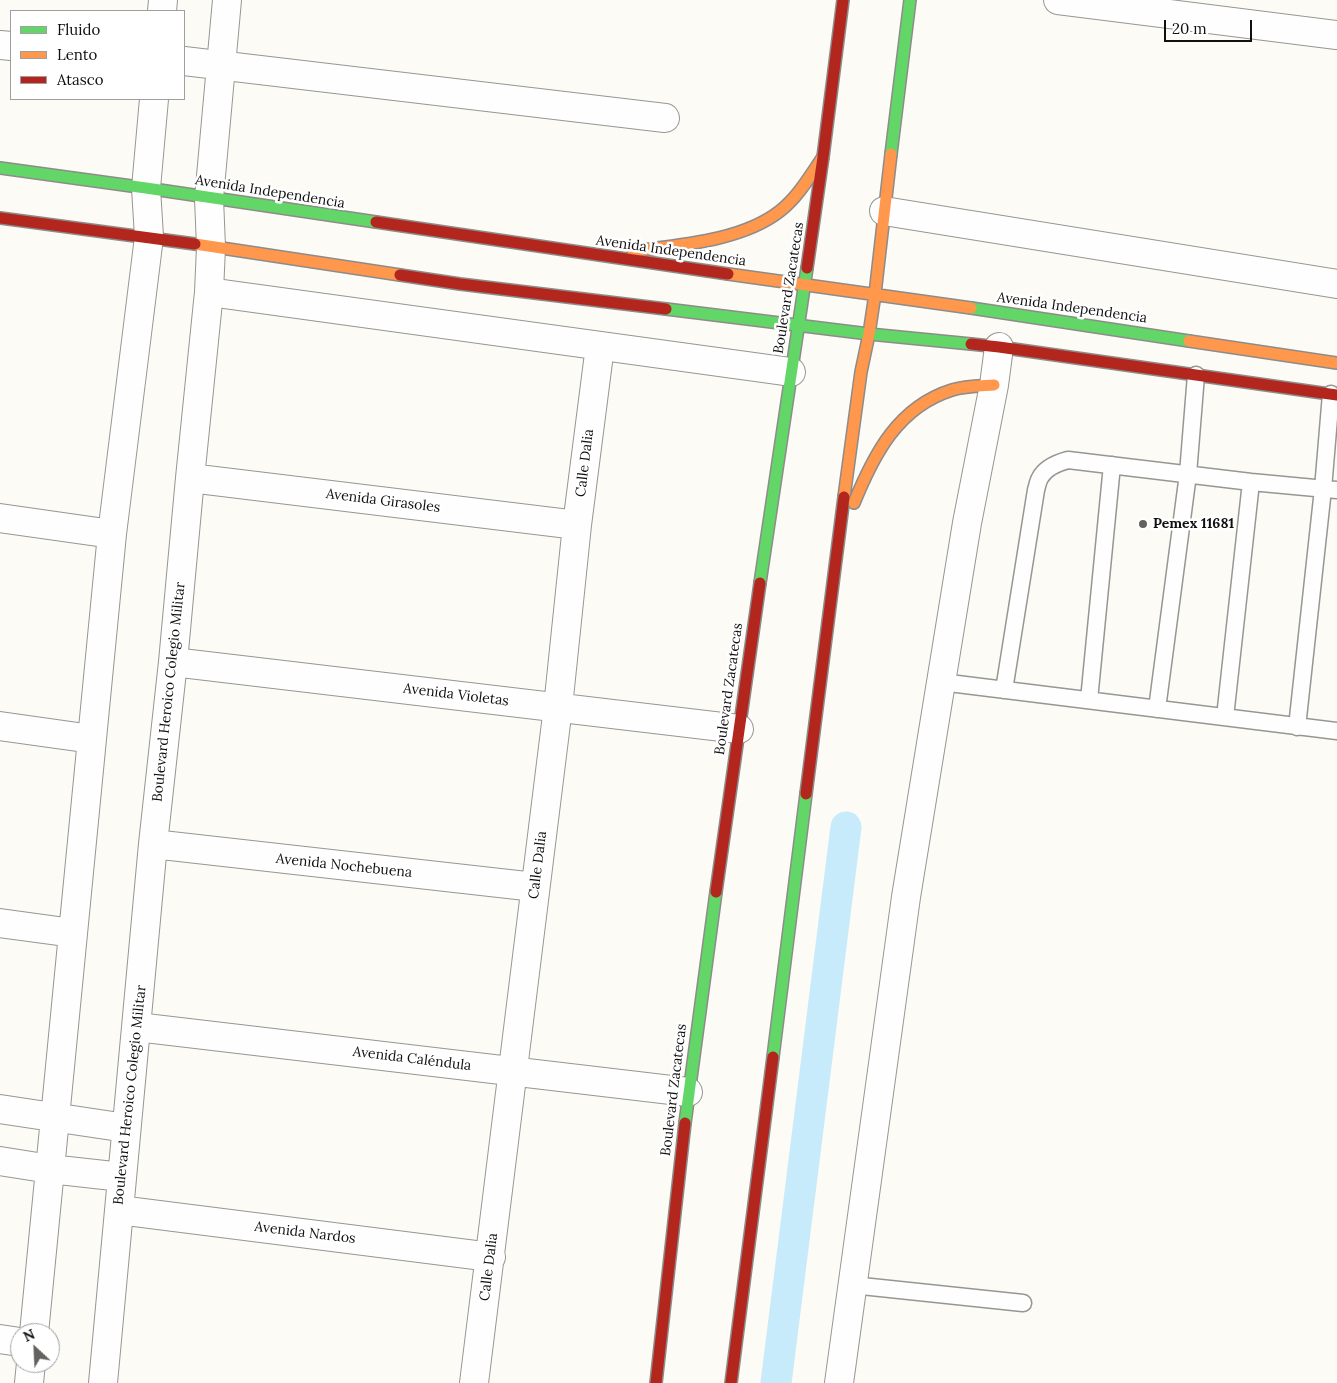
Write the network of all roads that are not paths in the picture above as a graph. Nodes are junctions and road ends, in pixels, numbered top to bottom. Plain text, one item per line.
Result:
1 (227, 0) edge
2 (843, 0) edge
3 (910, 0) edge
4 (1058, 0) edge
5 (1337, 35) edge
6 (185, 62) edge
7 (221, 66) junction
8 (154, 100) edge
9 (665, 118) dead end
10 (824, 157) junction
11 (0, 168) edge
12 (146, 188) junction
13 (209, 198) junction
14 (884, 211) junction
15 (0, 218) edge
16 (149, 236) junction
17 (211, 247) junction
18 (602, 256) junction
19 (1337, 284) edge
20 (805, 285) junction
21 (209, 292) junction
22 (875, 294) junction
23 (798, 325) junction
24 (869, 334) junction
25 (600, 346) junction
26 (999, 347) junction
27 (1337, 363) edge
28 (792, 372) junction
29 (1196, 375) junction
30 (994, 385) junction
31 (1334, 395) edge
32 (1112, 465) junction
33 (1188, 474) junction
34 (190, 478) junction
35 (1251, 482) junction
36 (1330, 490) edge
37 (0, 518) edge
38 (577, 525) junction
39 (112, 534) junction
40 (838, 546) junction
41 (173, 662) junction
42 (941, 682) junction
43 (1004, 690) junction
44 (1089, 700) junction
45 (558, 707) junction
46 (1157, 709) junction
47 (1225, 717) junction
48 (0, 726) edge
49 (1297, 727) junction
50 (738, 729) junction
51 (1337, 731) edge
52 (92, 739) junction
53 (153, 844) junction
54 (535, 887) junction
55 (0, 923) edge
56 (73, 933) junction
57 (137, 1027) junction
58 (513, 1071) junction
59 (688, 1092) junction
60 (0, 1109) edge
61 (55, 1118) junction
62 (126, 1128) junction
63 (0, 1162) edge
64 (50, 1169) junction
65 (122, 1176) junction
66 (119, 1210) junction
67 (491, 1257) junction
68 (852, 1285) junction
69 (1023, 1303) dead end
70 (35, 1323) edge
71 (103, 1383) edge
72 (474, 1383) edge
73 (656, 1383) edge
74 (731, 1383) edge
75 (839, 1383) edge

1 - 7 street, Boulevard Heroico Colegio Militar
2 - 10 main road, Boulevard Zacatecas
3 - 14 main road
4 - 5 street
6 - 7 street
7 - 9 street
7 - 13 street, Boulevard Heroico Colegio Militar
8 - 12 street
10 - 18 main road
10 - 20 main road, Boulevard Zacatecas
11 - 12 main road, Avenida Independencia
12 - 13 main road, Avenida Independencia
12 - 16 street
13 - 17 street, Boulevard Heroico Colegio Militar
13 - 18 main road, Avenida Independencia
14 - 19 street
14 - 22 main road
15 - 16 main road
16 - 17 main road
16 - 39 street
17 - 21 street, Boulevard Heroico Colegio Militar
17 - 23 main road
18 - 20 main road, Avenida Independencia
20 - 22 main road, Avenida Independencia
20 - 23 main road, Boulevard Zacatecas
21 - 25 street
21 - 34 street, Boulevard Heroico Colegio Militar
22 - 24 main road
22 - 27 main road, Avenida Independencia
23 - 24 main road
23 - 28 main road, Boulevard Zacatecas
24 - 26 main road
24 - 40 main road
25 - 28 street
25 - 38 street, Calle Dalia
26 - 29 main road
26 - 30 street
28 - 50 main road, Boulevard Zacatecas
29 - 31 main road
29 - 33 lane
30 - 40 main road
30 - 42 street
31 - 36 lane
32 - 33 lane
32 - 43 lane
32 - 44 lane
33 - 35 lane
33 - 46 lane
34 - 38 street, Avenida Girasoles
34 - 41 street, Boulevard Heroico Colegio Militar
35 - 36 lane
35 - 47 lane
36 - 49 lane
37 - 39 street
38 - 45 street, Calle Dalia
39 - 52 street
40 - 74 main road
41 - 45 street, Avenida Violetas
41 - 53 street, Boulevard Heroico Colegio Militar
42 - 43 lane
42 - 68 street
43 - 44 lane
44 - 46 lane
45 - 50 street, Avenida Violetas
45 - 54 street, Calle Dalia
46 - 47 lane
47 - 49 lane
48 - 52 street
49 - 51 lane
50 - 59 main road, Boulevard Zacatecas
52 - 56 street
53 - 54 street, Avenida Nochebuena
53 - 57 street, Boulevard Heroico Colegio Militar
54 - 58 street, Calle Dalia
55 - 56 street
56 - 61 street
57 - 58 street, Avenida Caléndula
57 - 62 street, Boulevard Heroico Colegio Militar
58 - 59 street, Avenida Caléndula
58 - 67 street, Calle Dalia
59 - 73 main road, Boulevard Zacatecas
60 - 61 street
61 - 62 street
61 - 64 street
62 - 65 street, Boulevard Heroico Colegio Militar
63 - 64 street
64 - 65 street
64 - 70 street
65 - 66 street, Boulevard Heroico Colegio Militar
66 - 67 street, Avenida Nardos
66 - 71 street, Boulevard Heroico Colegio Militar
67 - 72 street, Calle Dalia
68 - 69 lane
68 - 75 street

